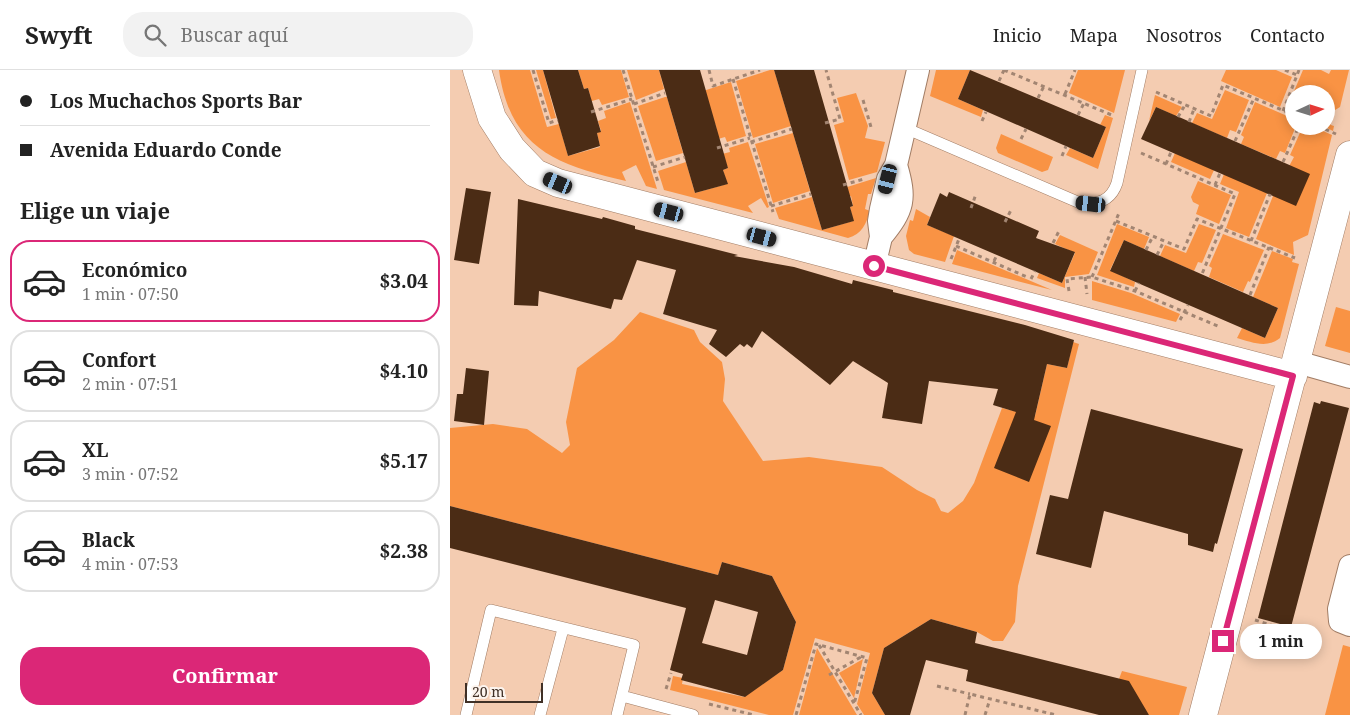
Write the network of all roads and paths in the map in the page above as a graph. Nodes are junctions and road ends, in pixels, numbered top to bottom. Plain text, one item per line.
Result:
1 (477, 70) edge
2 (534, 70) edge
3 (623, 70) edge
4 (708, 70) edge
5 (760, 70) edge
6 (826, 70) edge
7 (918, 70) edge
8 (1004, 70) edge
9 (1075, 70) edge
10 (1142, 70) edge
11 (1285, 70) edge
12 (1299, 70) edge
13 (1297, 75) junction
14 (733, 79) junction
15 (999, 81) dead end
16 (1044, 86) junction
17 (1153, 91) dead end
18 (666, 92) dead end
19 (1064, 94) junction
20 (632, 98) junction
21 (1038, 98) dead end
22 (1254, 98) junction
23 (863, 100) dead end
24 (1084, 103) junction
25 (634, 104) junction
26 (1185, 105) junction
27 (1194, 109) junction
28 (1283, 111) joint
29 (591, 112) dead end
30 (986, 112) dead end
31 (1078, 115) dead end
32 (1178, 117) dead end
33 (1117, 118) dead end
34 (558, 120) dead end
35 (982, 122) dead end
36 (1189, 122) dead end
37 (825, 123) dead end
38 (871, 127) dead end
39 (905, 128) junction
40 (1026, 128) dead end
41 (792, 129) dead end
42 (1295, 135) edge
43 (1330, 135) edge
44 (1021, 139) dead end
45 (751, 140) junction
46 (1234, 141) dead end
47 (1343, 145) edge
48 (1066, 146) dead end
49 (717, 148) dead end
50 (1138, 152) dead end
51 (1171, 152) dead end
52 (1062, 156) dead end
53 (684, 157) dead end
54 (1284, 162) dead end
55 (1166, 164) junction
56 (653, 167) junction
57 (1220, 173) dead end
58 (1214, 185) junction
59 (660, 190) dead end
60 (811, 194) dead end
61 (976, 194) dead end
62 (1270, 194) dead end
63 (771, 206) junction
64 (1121, 207) dead end
65 (971, 208) dead end
66 (1011, 210) dead end
67 (775, 218) dead end
68 (1116, 221) junction
69 (1006, 222) dead end
70 (1221, 229) junction
71 (1059, 231) dead end
72 (1153, 236) junction
73 (959, 238) dead end
74 (1164, 240) junction
75 (1251, 240) junction
76 (1053, 243) dead end
77 (956, 246) junction
78 (1269, 248) junction
79 (1146, 250) dead end
80 (997, 255) dead end
81 (1157, 255) dead end
82 (1300, 260) dead end
83 (994, 261) junction
84 (949, 264) dead end
85 (874, 266) junction
86 (1035, 271) dead end
87 (1202, 274) dead end
88 (1085, 277) junction
89 (1092, 277) junction
90 (1031, 279) junction
91 (1036, 281) dead end
92 (1139, 284) dead end
93 (1061, 289) dead end
94 (1135, 292) junction
95 (1250, 295) dead end
96 (1087, 299) dead end
97 (1188, 305) dead end
98 (1184, 312) junction
99 (1177, 327) dead end
100 (1226, 330) dead end
101 (1295, 369) junction
102 (1350, 377) edge
103 (1350, 566) edge
104 (1254, 620) dead end
105 (1271, 625) dead end
106 (1350, 625) edge
107 (563, 629) junction
108 (819, 645) junction
109 (862, 656) junction
110 (835, 672) junction
111 (829, 675) dead end
112 (937, 686) dead end
113 (970, 694) junction
114 (622, 696) junction
115 (990, 699) junction
116 (854, 704) junction
117 (466, 715) edge
118 (540, 715) edge
119 (617, 715) edge
120 (693, 715) edge
121 (796, 715) edge
122 (861, 715) edge
123 (965, 715) edge
124 (986, 715) edge
125 (1056, 715) edge
126 (1203, 715) edge

1 - 85 street
2 - 34 path
3 - 20 path
4 - 14 path
5 - 14 path
6 - 37 path
7 - 39 street
8 - 15 path
8 - 16 path
9 - 19 path
10 - 39 lane
11 - 13 path
12 - 13 path
13 - 28 path
14 - 45 path
16 - 19 path
16 - 21 path
17 - 26 path
18 - 25 path
19 - 24 path
20 - 25 path
20 - 29 path
22 - 27 path
22 - 28 path
22 - 46 path
23 - 38 path
24 - 31 path
24 - 33 path
25 - 56 path
26 - 27 path
26 - 32 path
27 - 36 path
30 - 35 path
39 - 85 street
40 - 44 path
41 - 45 path
42 - 54 path
43 - 47 path
45 - 49 path
45 - 63 path
47 - 101 street
48 - 52 path
50 - 55 path
51 - 55 path
53 - 56 path
55 - 58 path
56 - 59 path
57 - 58 path
58 - 70 path
60 - 63 path
61 - 65 path
62 - 75 path
63 - 67 path
64 - 68 path
66 - 69 path
68 - 72 path
68 - 89 path
70 - 74 path
70 - 75 path
70 - 87 path
71 - 76 path
72 - 74 path
72 - 79 path
73 - 77 path
74 - 81 path
75 - 78 path
77 - 83 path
77 - 84 path
78 - 82 path
78 - 95 path
80 - 83 path
83 - 90 path
85 - 101 street
86 - 90 path
88 - 89 path
88 - 93 path
88 - 96 path
89 - 94 path
90 - 91 path
92 - 94 path
94 - 98 path
97 - 98 path
98 - 99 path
98 - 100 path
101 - 102 street
101 - 126 street
103 - 106 street
104 - 105 path
107 - 114 lane
107 - 117 lane
107 - 118 lane
108 - 109 path
108 - 110 path
108 - 121 path
109 - 110 path
109 - 116 path
110 - 111 path
110 - 116 path
112 - 113 path
113 - 115 path
113 - 123 path
114 - 119 lane
114 - 120 lane
115 - 124 path
115 - 125 path
116 - 122 path

